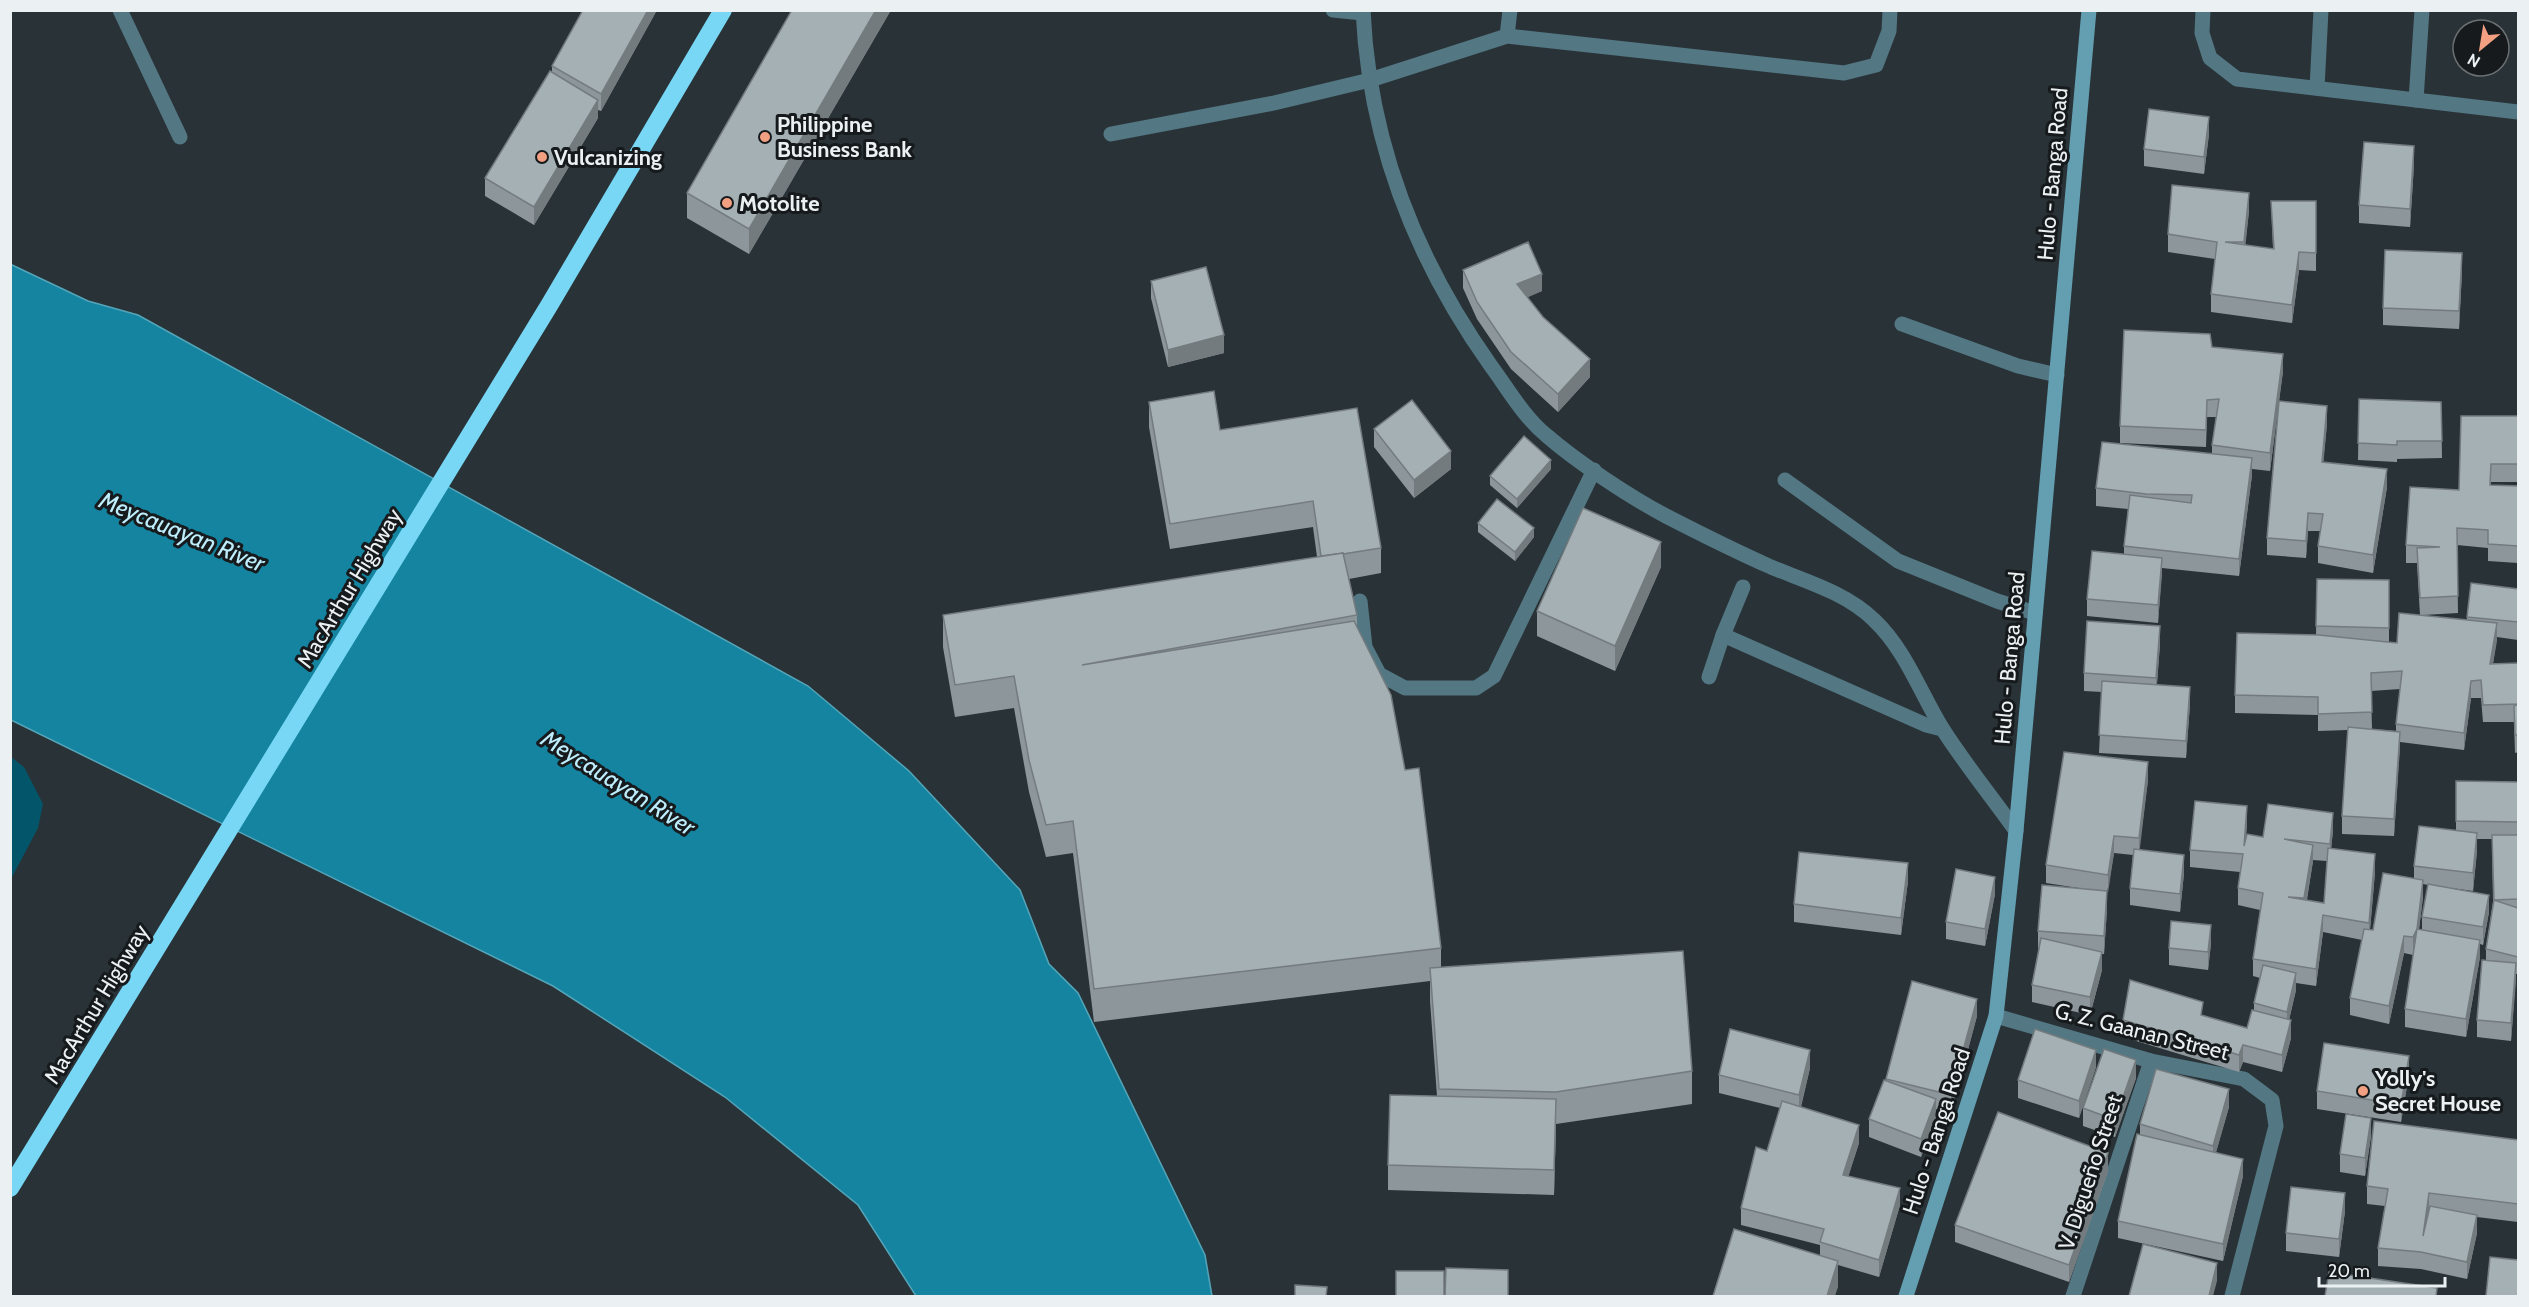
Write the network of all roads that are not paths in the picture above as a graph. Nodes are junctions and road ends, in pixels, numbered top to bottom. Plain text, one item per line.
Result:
1 (120, 10) edge
2 (723, 10) edge
3 (1333, 10) edge
4 (1510, 10) edge
5 (1890, 10) edge
6 (2089, 10) edge
7 (2203, 10) edge
8 (2321, 10) edge
9 (2422, 10) edge
10 (1363, 12) edge
11 (1507, 36) junction
12 (1370, 80) junction
13 (2317, 88) junction
14 (2416, 100) junction
15 (2518, 112) edge
16 (1111, 134) dead end
17 (180, 137) dead end
18 (1902, 324) dead end
19 (2057, 375) junction
20 (1594, 470) junction
21 (1785, 480) dead end
22 (1743, 587) dead end
23 (1360, 601) dead end
24 (2035, 613) junction
25 (1723, 635) junction
26 (1709, 677) dead end
27 (1942, 729) junction
28 (2016, 831) junction
29 (1996, 1016) junction
30 (2151, 1061) junction
31 (10, 1188) edge
32 (1906, 1296) edge
33 (2073, 1296) edge
34 (2232, 1296) edge

1 - 17 street
2 - 31 highway, MacArthur Highway
3 - 10 street
4 - 11 street
5 - 11 street
6 - 19 main road, Hulo - Banga Road
7 - 13 street
8 - 13 street
9 - 14 street
10 - 12 street
11 - 12 street
12 - 16 street
12 - 20 street
13 - 14 street
14 - 15 street
18 - 19 street
19 - 24 main road, Hulo - Banga Road
20 - 23 street
20 - 27 street
21 - 24 street
22 - 25 street
24 - 28 main road, Hulo - Banga Road
25 - 26 street
25 - 27 street
27 - 28 street
28 - 29 main road, Hulo - Banga Road
29 - 30 street, G. Z. Gaanan Street
29 - 32 main road, Hulo - Banga Road
30 - 33 street, V. Digueño Street
30 - 34 street, G. Z. Gaanan Street

